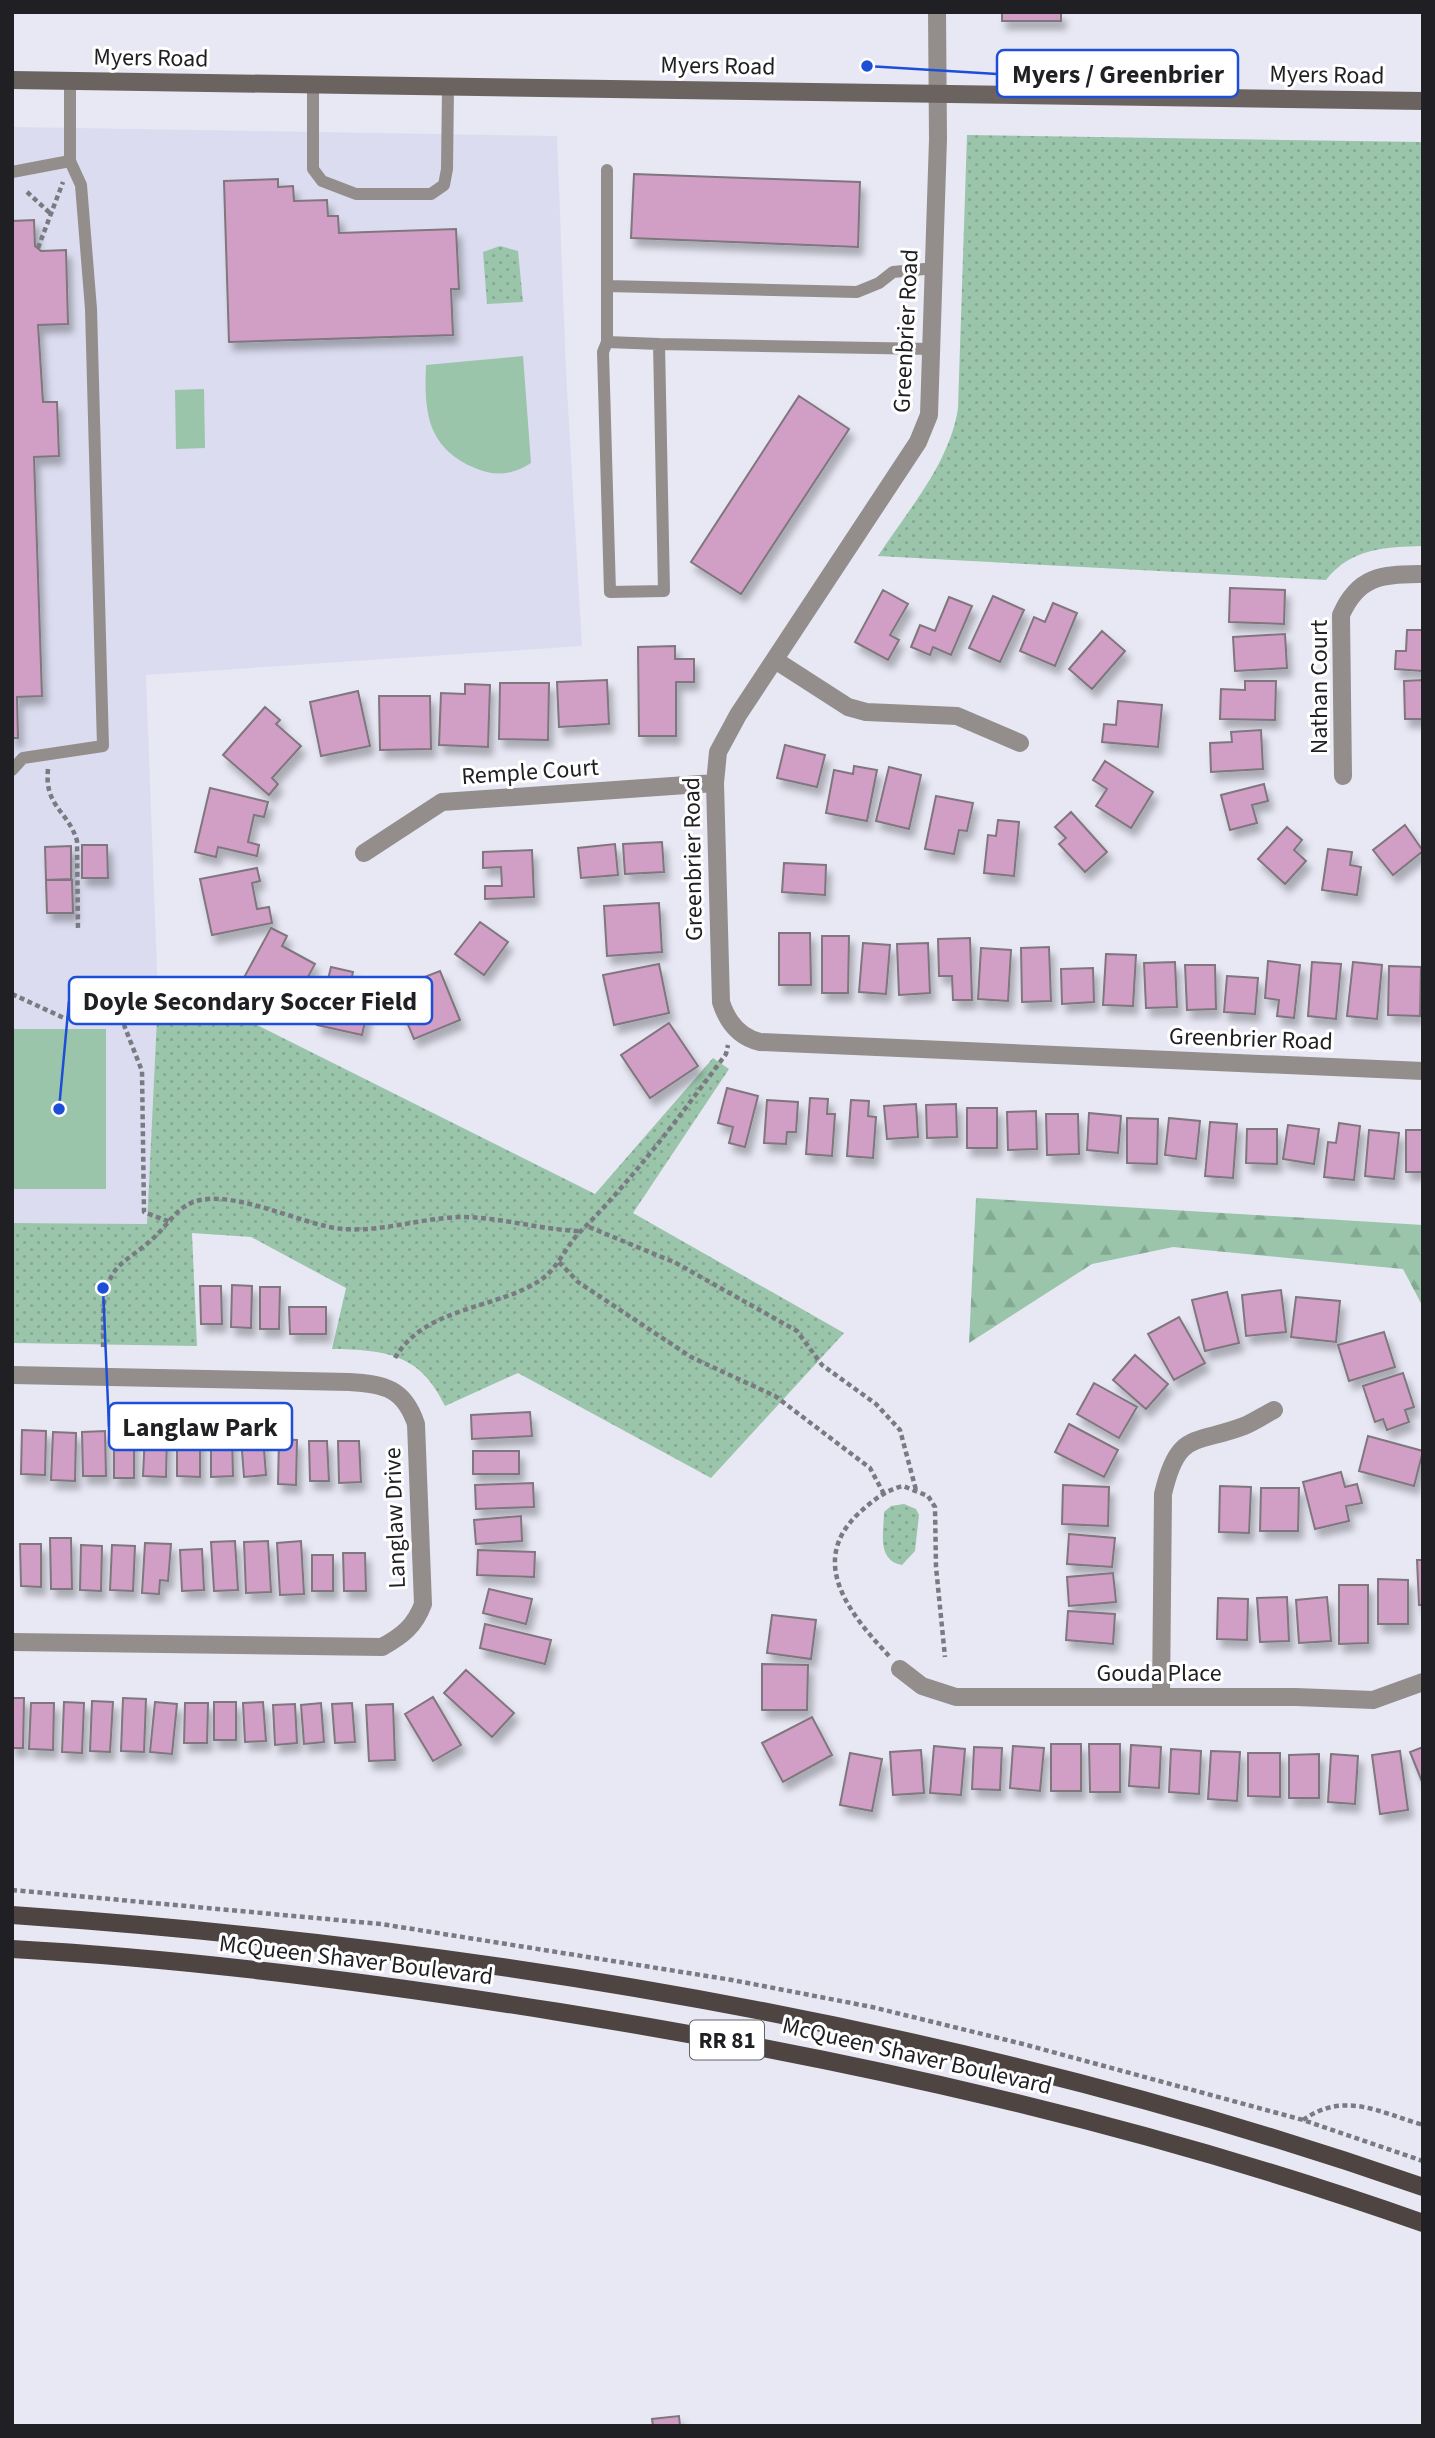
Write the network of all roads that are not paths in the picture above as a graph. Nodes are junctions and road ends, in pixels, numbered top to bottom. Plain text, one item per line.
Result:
1 (937, 12) edge
2 (12, 80) edge
3 (70, 81) junction
4 (313, 85) junction
5 (448, 87) junction
6 (938, 94) junction
7 (1423, 101) edge
8 (70, 161) junction
9 (607, 170) dead end
10 (12, 172) edge
11 (934, 268) junction
12 (607, 286) junction
13 (607, 342) junction
14 (659, 344) junction
15 (932, 349) junction
16 (1423, 574) edge
17 (775, 660) junction
18 (1020, 743) dead end
19 (12, 770) edge
20 (1343, 776) dead end
21 (715, 783) junction
22 (364, 853) dead end
23 (1423, 1071) edge
24 (12, 1376) edge
25 (1274, 1410) dead end
26 (12, 1642) edge
27 (900, 1669) road end
28 (1423, 1682) edge
29 (1161, 1697) junction
30 (12, 1915) edge
31 (12, 1949) edge
32 (1423, 2187) edge
33 (1423, 2223) edge

1 - 6 street, Greenbrier Road
2 - 3 main road, Myers Road
3 - 4 main road, Myers Road
3 - 8 lane
4 - 5 main road, Myers Road
4 - 5 lane
5 - 6 main road, Myers Road
6 - 7 main road, Myers Road
6 - 11 street, Greenbrier Road
8 - 10 lane
8 - 19 lane
9 - 12 lane
11 - 12 lane
11 - 15 street, Greenbrier Road
12 - 13 lane
13 - 14 lane
13 - 14 lane
14 - 15 lane
15 - 17 street, Greenbrier Road
16 - 20 street, Nathan Court
17 - 18 street
17 - 21 street, Greenbrier Road
21 - 22 street, Remple Court
21 - 23 street, Greenbrier Road
24 - 26 street, Langlaw Drive
25 - 29 street
27 - 29 street, Gouda Place
28 - 29 street, Gouda Place
30 - 32 main road, McQueen Shaver Boulevard / RR 81
31 - 33 main road, McQueen Shaver Boulevard / RR 81

